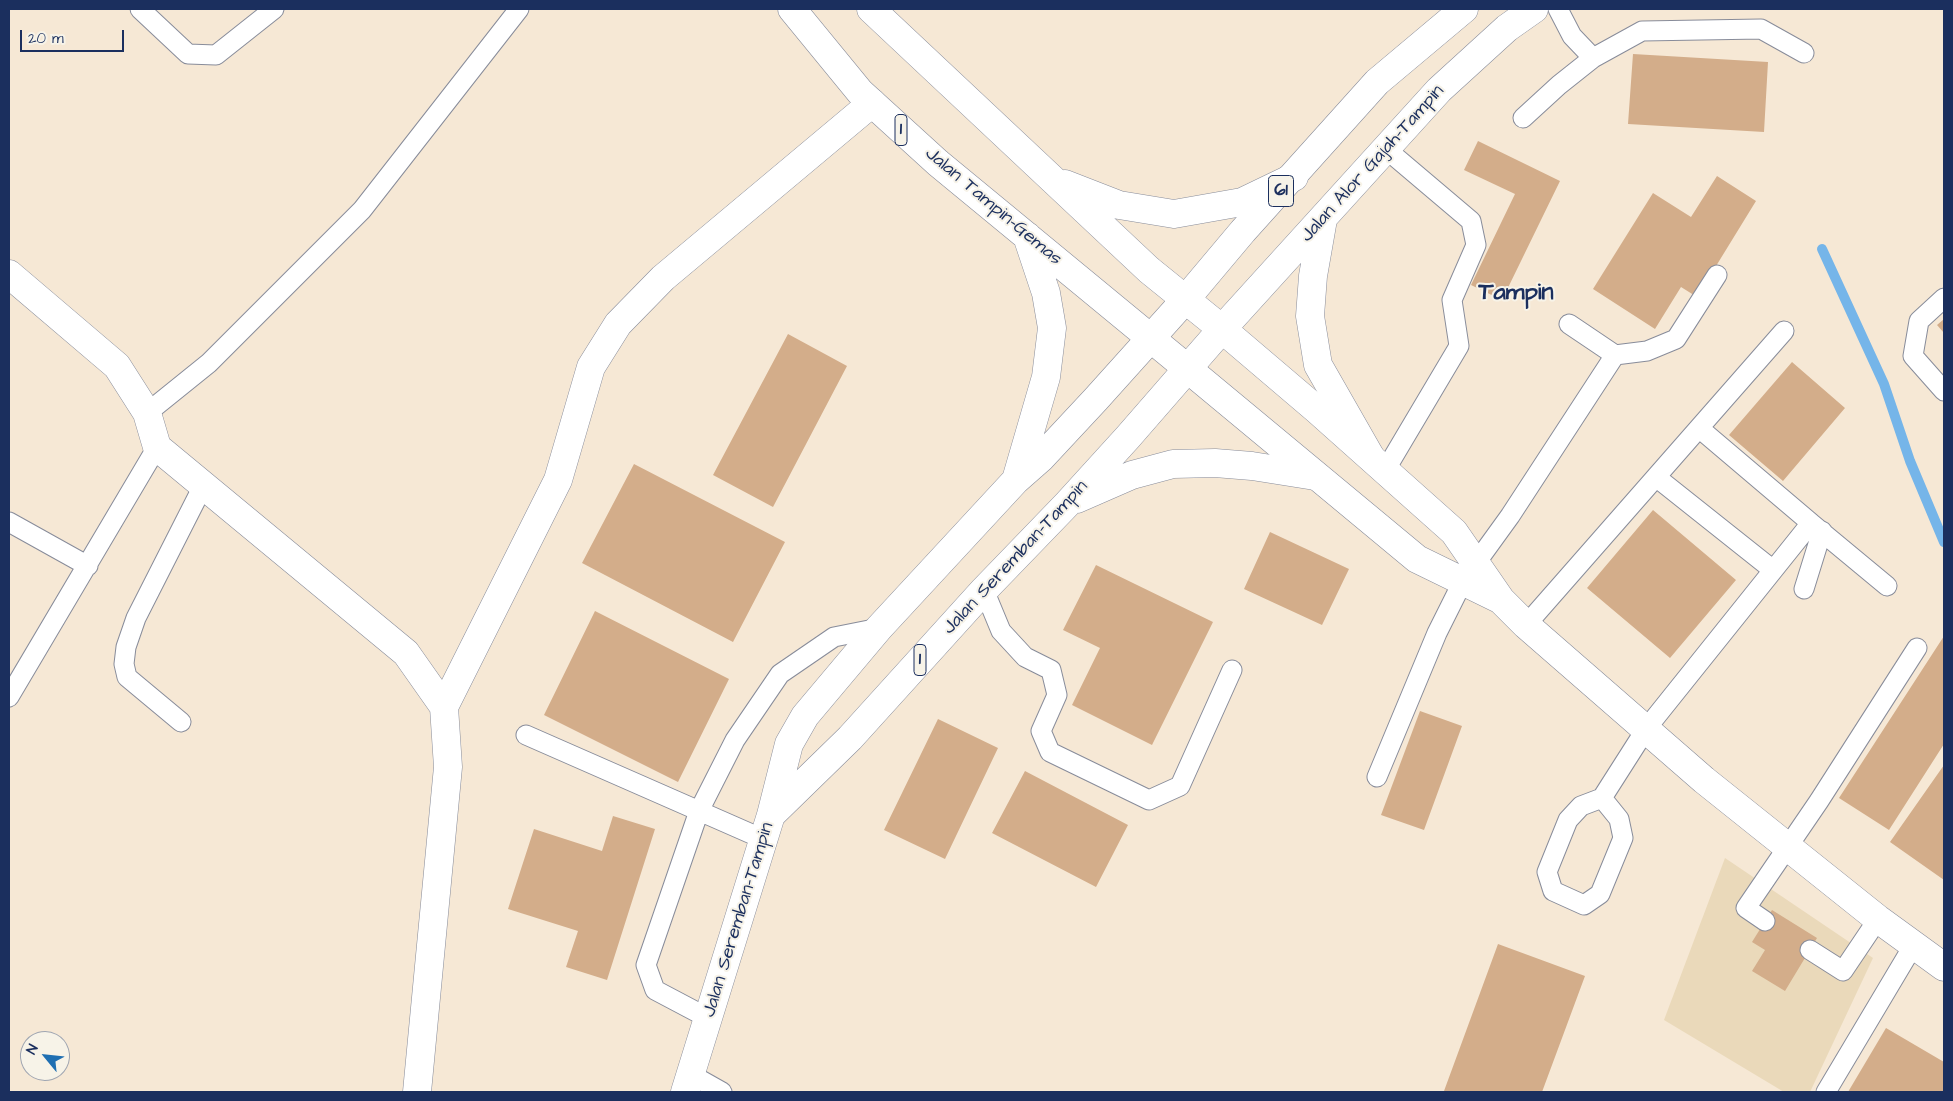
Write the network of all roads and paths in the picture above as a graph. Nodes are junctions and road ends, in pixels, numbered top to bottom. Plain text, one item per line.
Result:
1 (140, 9) edge
2 (274, 9) edge
3 (520, 9) edge
4 (792, 9) edge
5 (871, 9) edge
6 (1464, 9) edge
7 (1534, 9) edge
8 (1558, 9) edge
9 (1804, 53) dead end
10 (1592, 58) junction
11 (872, 103) junction
12 (1523, 118) dead end
13 (1386, 149) junction
14 (1294, 176) junction
15 (1049, 177) junction
16 (1323, 219) junction
17 (1027, 236) junction
18 (9, 274) edge
19 (1717, 275) dead end
20 (1944, 298) edge
21 (1185, 300) junction
22 (1569, 324) dead end
23 (1222, 329) junction
24 (1784, 331) dead end
25 (1150, 339) junction
26 (1615, 355) junction
27 (1188, 370) junction
28 (1944, 392) edge
29 (147, 413) junction
30 (1699, 428) junction
31 (157, 448) junction
32 (1378, 463) junction
33 (1315, 476) junction
34 (1656, 477) junction
35 (1016, 480) junction
36 (203, 486) junction
37 (1068, 503) junction
38 (9, 522) edge
39 (1816, 527) junction
40 (88, 566) junction
41 (1773, 570) junction
42 (1469, 572) junction
43 (1887, 586) dead end
44 (1804, 589) dead end
45 (984, 590) junction
46 (1526, 625) junction
47 (879, 628) junction
48 (1918, 648) dead end
49 (1232, 670) dead end
50 (9, 697) edge
51 (444, 707) junction
52 (180, 722) dead end
53 (1646, 729) junction
54 (526, 735) dead end
55 (1377, 777) dead end
56 (1602, 798) junction
57 (699, 811) junction
58 (767, 827) junction
59 (1787, 847) junction
60 (1878, 919) junction
61 (1765, 921) dead end
62 (1913, 946) junction
63 (1810, 950) dead end
64 (1944, 968) edge
65 (708, 1018) junction
66 (687, 1083) edge
67 (417, 1092) edge
68 (722, 1092) edge
69 (1826, 1092) edge

1 - 2 lane
3 - 29 lane
4 - 11 main road, Jalan Tampin-Gemas / 1
5 - 15 main road
6 - 14 main road, 61
7 - 13 main road, Jalan Alor Gajah–Tampin
8 - 10 lane
9 - 10 lane
10 - 12 lane
11 - 17 main road, Jalan Tampin-Gemas / 1
11 - 51 main road
13 - 16 main road, Jalan Alor Gajah–Tampin
13 - 32 lane
14 - 15 main road
14 - 21 main road, 61
15 - 21 main road
16 - 23 main road, Jalan Alor Gajah–Tampin
16 - 32 main road
17 - 25 main road, Jalan Tampin-Gemas / 1
17 - 35 main road
18 - 29 main road
19 - 26 lane
20 - 28 lane
21 - 23 main road
21 - 25 main road, 1
22 - 26 lane
23 - 27 main road, 1
23 - 32 main road
24 - 30 lane
25 - 27 main road, Jalan Tampin-Gemas / 1
25 - 35 main road, 1
26 - 42 lane
27 - 33 main road, Jalan Tampin-Gemas
27 - 37 main road, Jalan Seremban-Tampin / 1
29 - 31 main road
30 - 34 lane
30 - 39 lane
31 - 36 main road
31 - 40 lane
32 - 42 main road
33 - 37 main road
33 - 42 main road, Jalan Tampin-Gemas
34 - 41 lane
34 - 46 lane
35 - 47 main road, 1
36 - 51 main road
36 - 52 lane
37 - 45 main road, Jalan Seremban-Tampin / 1
38 - 40 lane
39 - 41 lane
39 - 43 lane
39 - 44 lane
40 - 50 lane
41 - 53 lane
42 - 46 main road
42 - 55 lane
45 - 49 lane
45 - 58 main road, Jalan Seremban-Tampin / 1
46 - 53 main road
47 - 57 lane
47 - 58 main road, 1
48 - 59 lane
51 - 67 main road
53 - 56 lane
53 - 59 main road
54 - 57 lane
56 - 56 lane
57 - 58 lane
57 - 65 lane
58 - 65 main road, Jalan Seremban-Tampin / 1
59 - 60 main road
59 - 61 lane
60 - 62 main road
60 - 63 lane
62 - 64 main road
62 - 69 lane
65 - 66 main road, Jalan Seremban-Tampin / 1
66 - 68 lane

